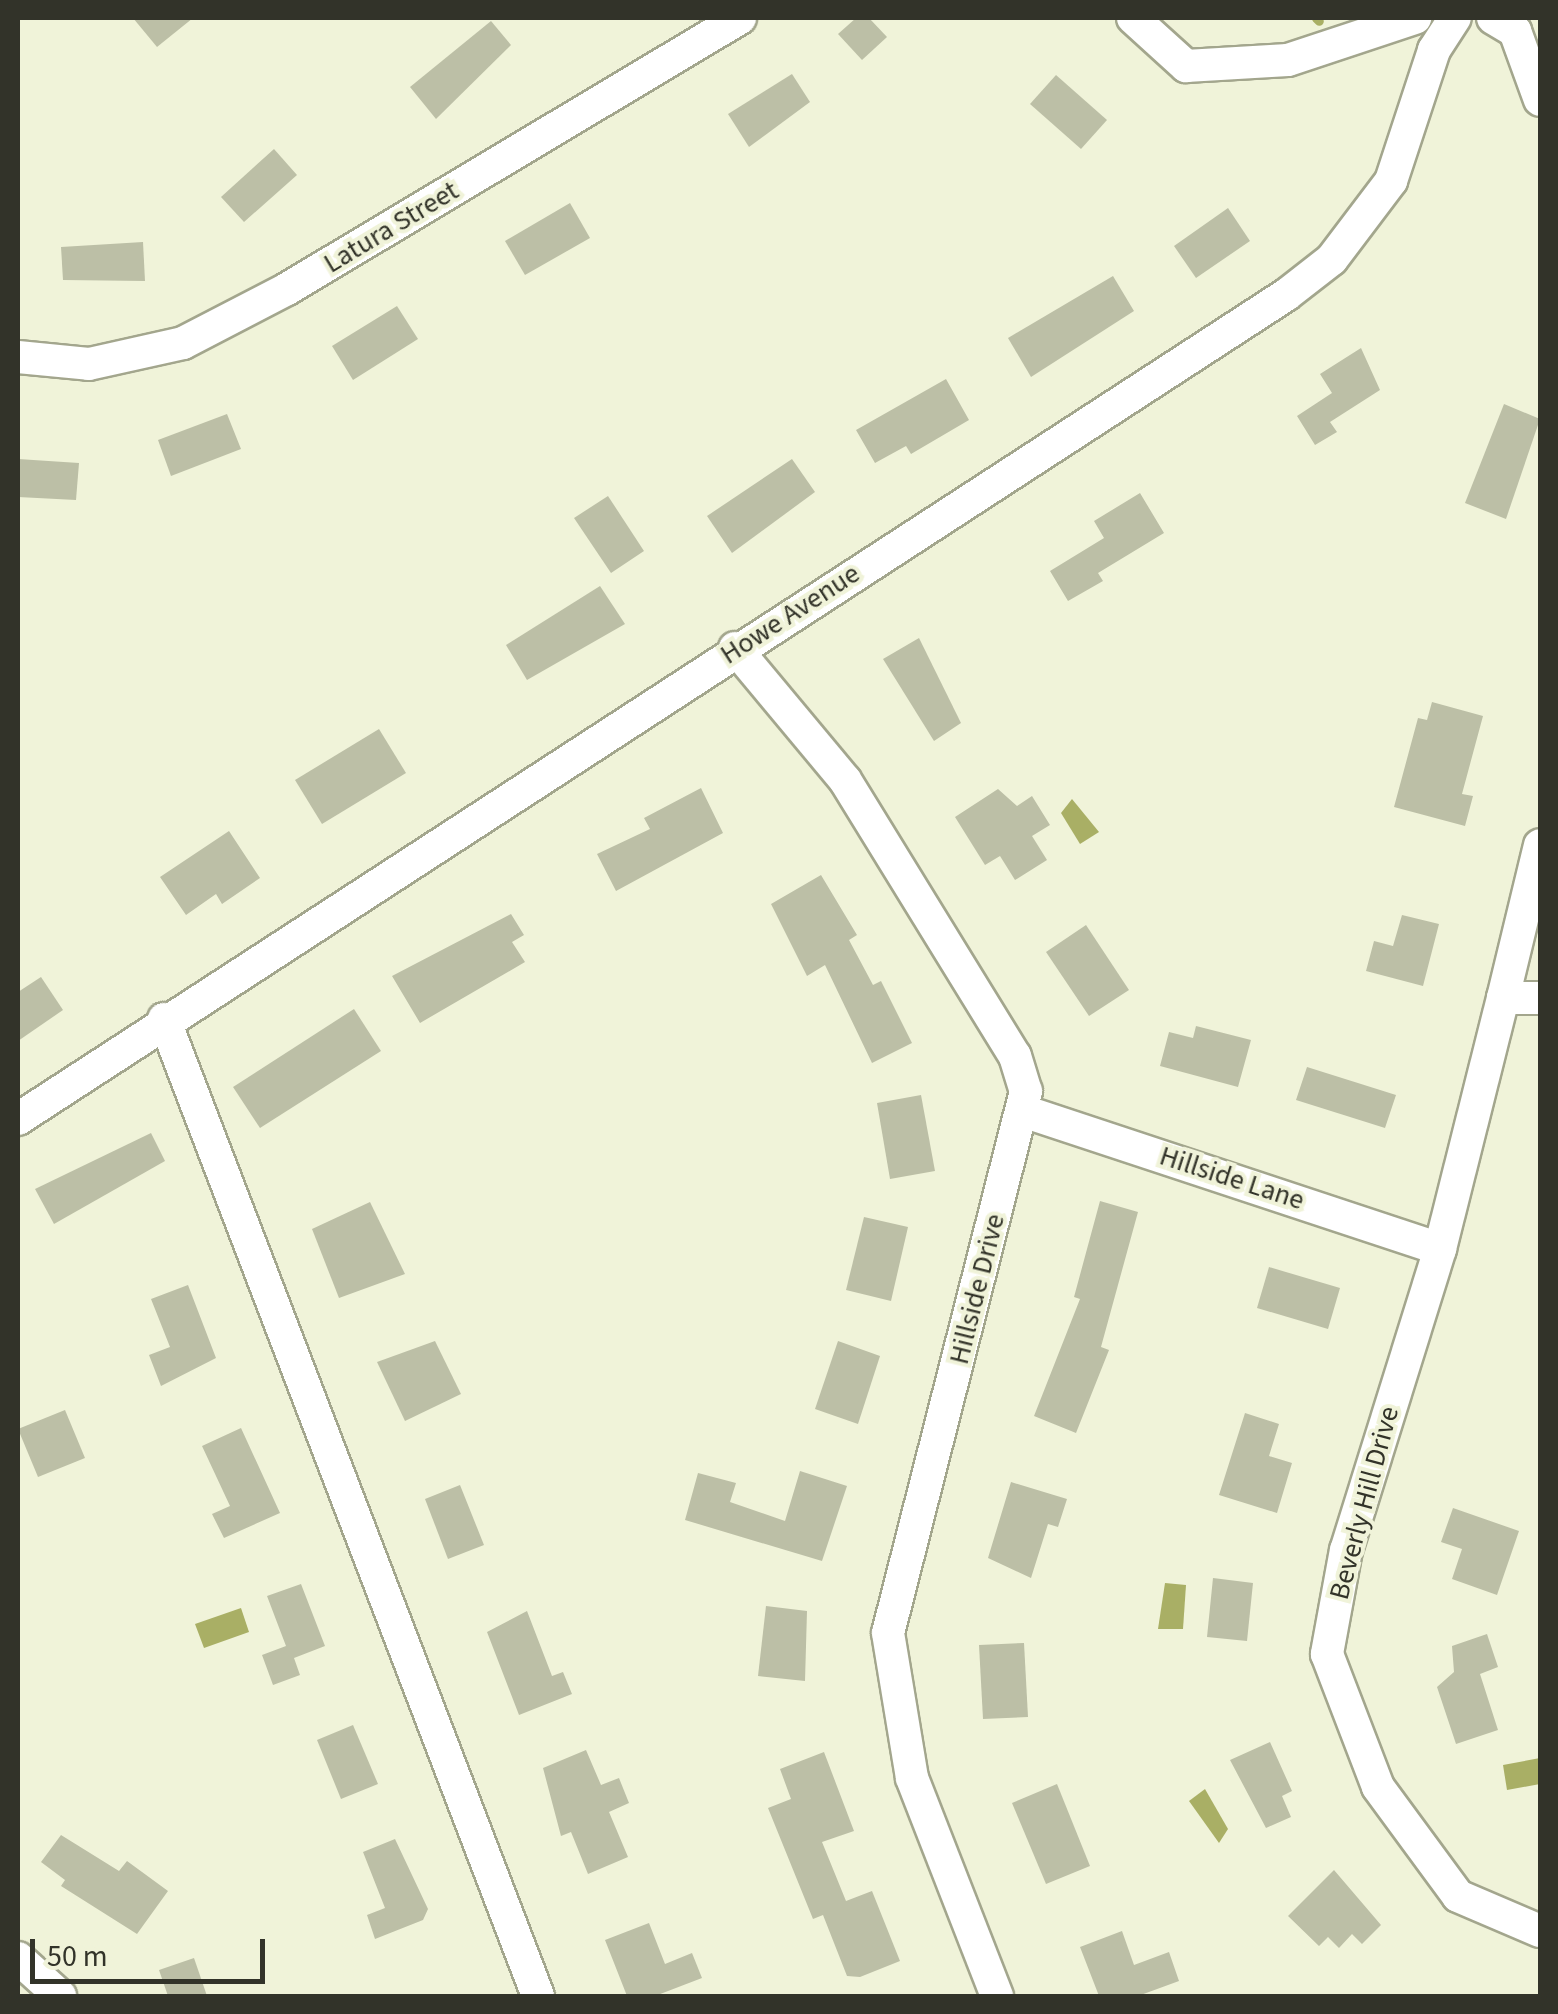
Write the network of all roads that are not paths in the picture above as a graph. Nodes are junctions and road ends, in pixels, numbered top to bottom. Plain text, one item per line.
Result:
1 (740, 18) edge
2 (1133, 18) edge
3 (1415, 18) edge
4 (1455, 18) edge
5 (1493, 18) edge
6 (1540, 100) edge
7 (18, 358) edge
8 (736, 648) junction
9 (1540, 845) edge
10 (1502, 998) junction
11 (1540, 998) edge
12 (164, 1019) junction
13 (1023, 1110) junction
14 (18, 1119) edge
15 (1440, 1249) junction
16 (1540, 1931) edge
17 (18, 1958) edge
18 (60, 1996) edge
19 (538, 1996) edge
20 (997, 1996) edge

1 - 7 street, Latura Street
2 - 3 street
4 - 8 street, Howe Avenue
5 - 6 street
8 - 12 street, Howe Avenue
8 - 13 street, Hillside Drive
9 - 10 street, Beverly Hill Drive
10 - 11 street
10 - 15 street, Beverly Hill Drive
12 - 14 street, Howe Avenue
12 - 19 street
13 - 15 street, Hillside Lane
13 - 20 street, Hillside Drive
15 - 16 street, Beverly Hill Drive
17 - 18 street

